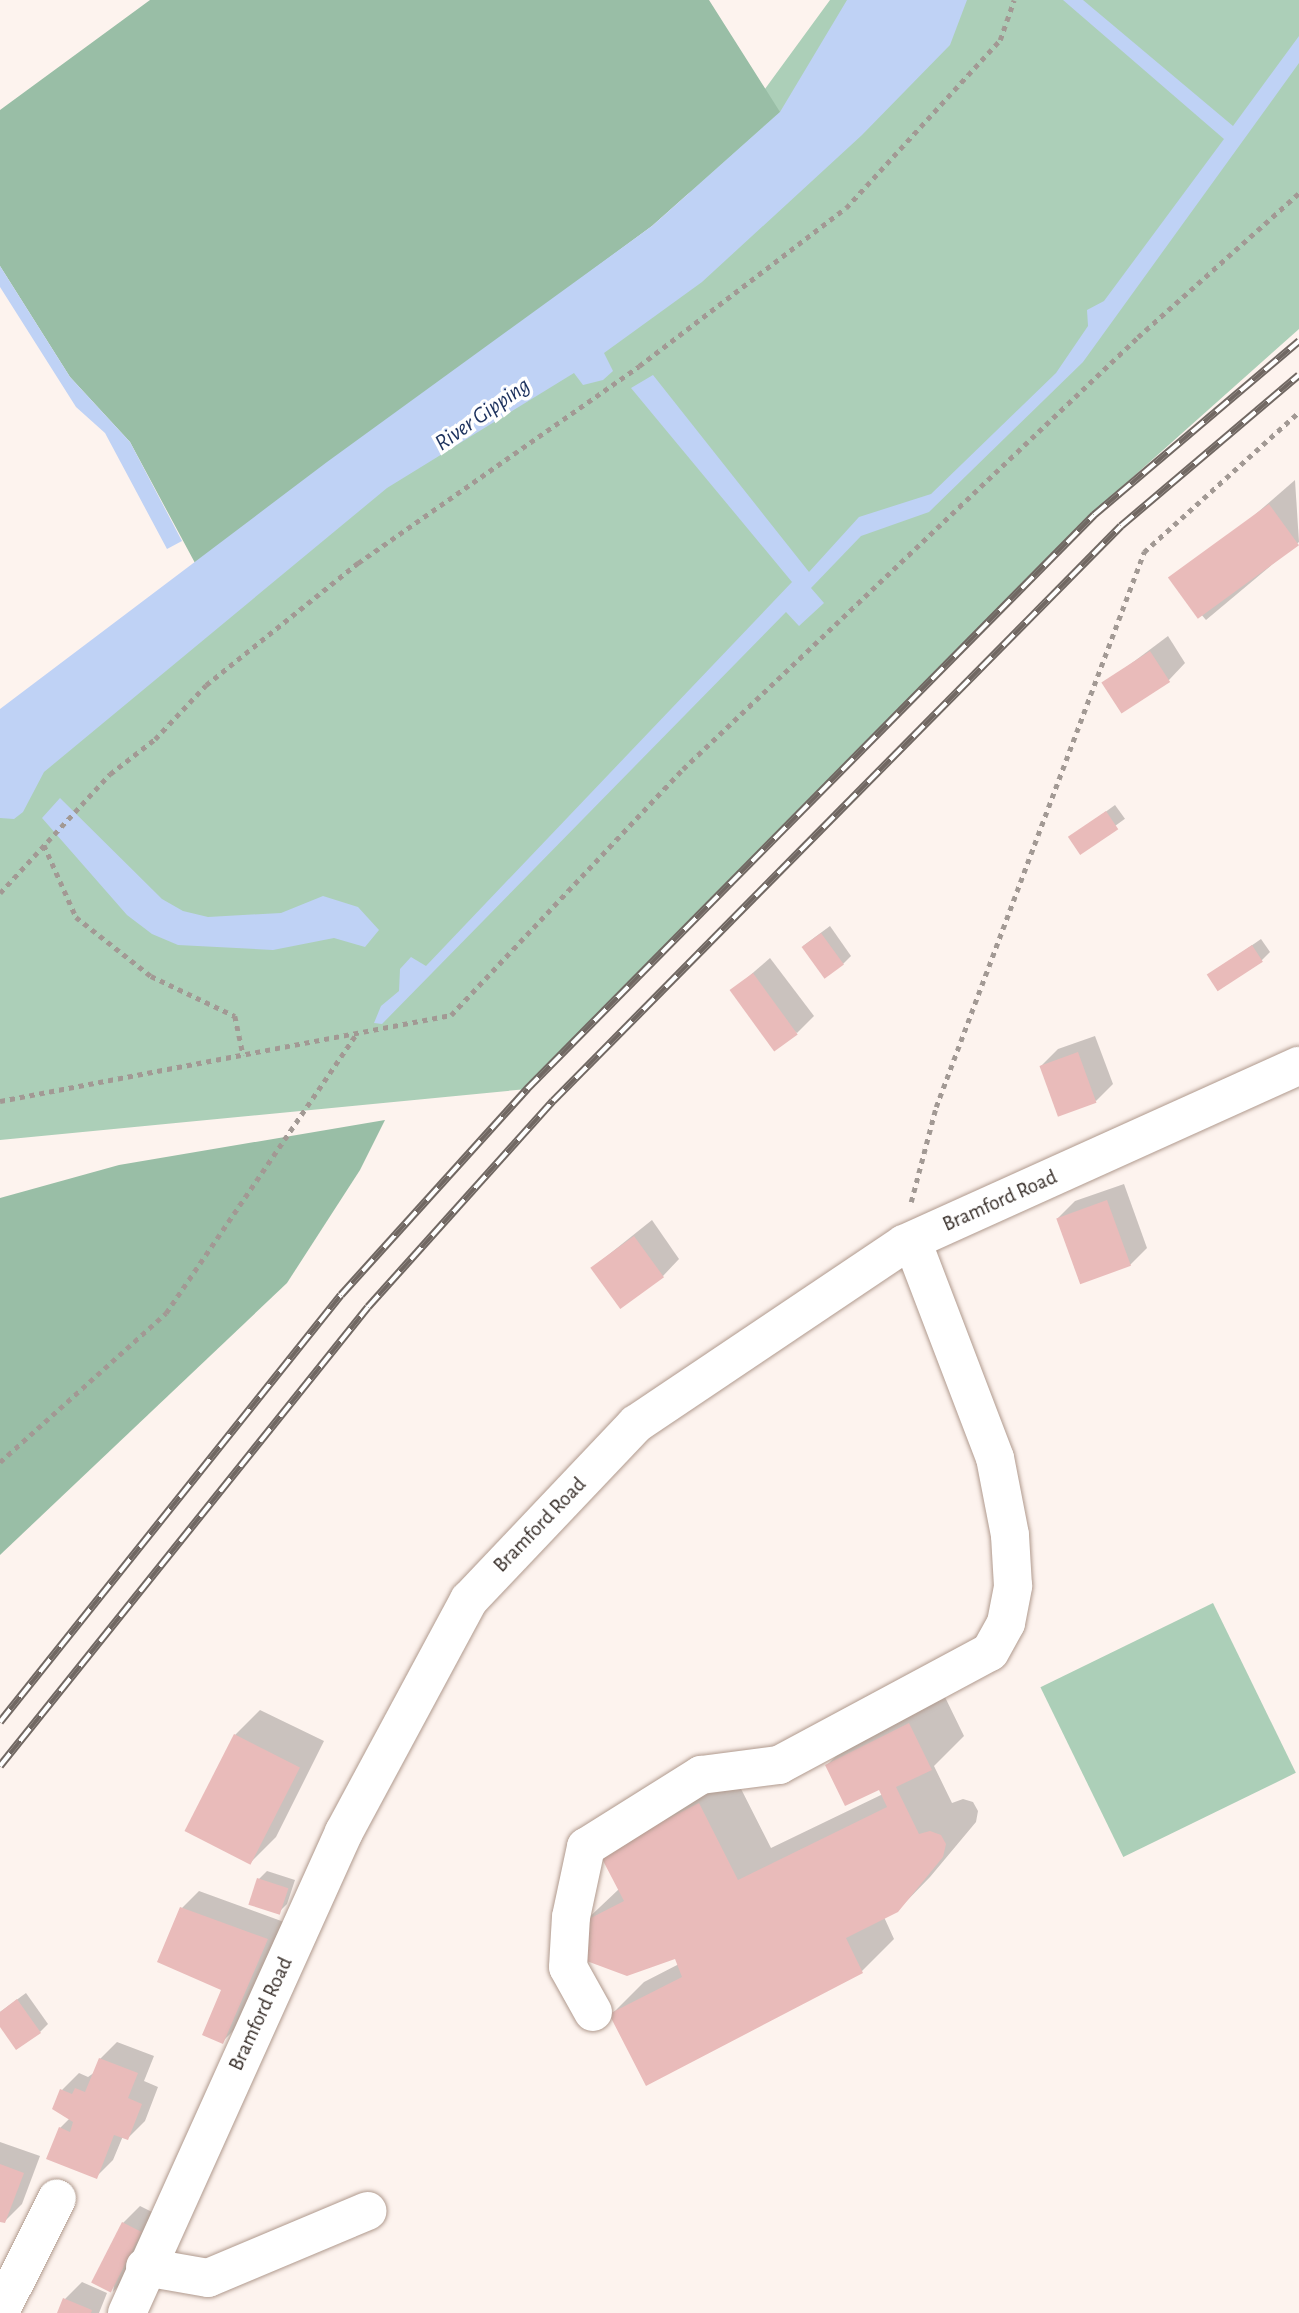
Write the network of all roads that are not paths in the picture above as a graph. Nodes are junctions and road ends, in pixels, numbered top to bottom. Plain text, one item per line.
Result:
1 (1299, 1066) edge
2 (908, 1242) junction
3 (593, 2012) dead end
4 (57, 2198) dead end
5 (367, 2211) dead end
6 (12, 2257) edge
7 (145, 2267) junction
8 (0, 2312) edge
9 (127, 2313) edge

1 - 2 main road, Bramford Road
2 - 3 main road
2 - 7 main road, Bramford Road
4 - 6 main road
5 - 7 main road
6 - 8 main road
7 - 9 main road, Bramford Road

